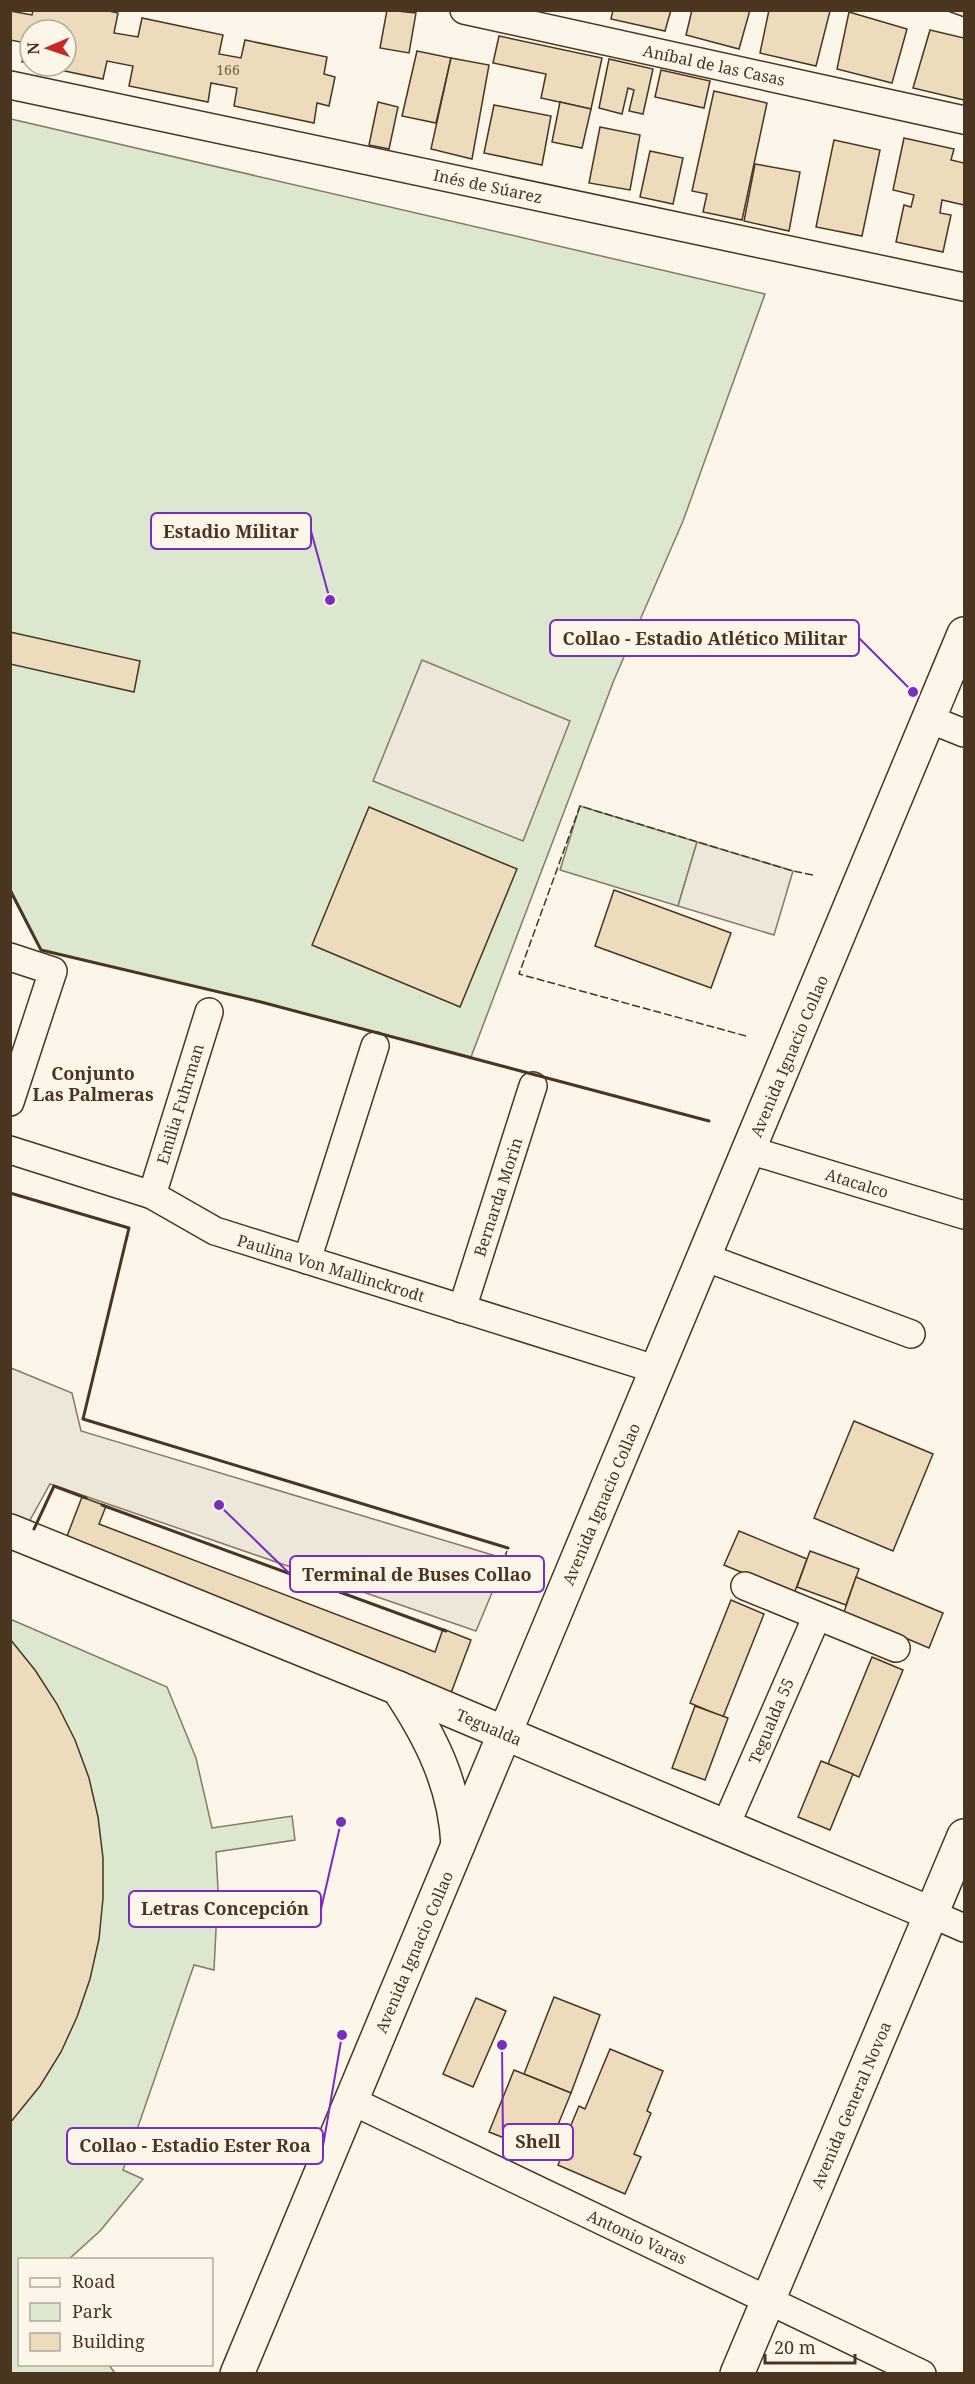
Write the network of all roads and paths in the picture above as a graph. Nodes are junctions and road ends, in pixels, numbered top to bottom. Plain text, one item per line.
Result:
1 (464, 10) edge
2 (10, 86) edge
3 (964, 120) edge
4 (964, 287) edge
5 (964, 634) edge
6 (929, 719) junction
7 (964, 733) edge
8 (10, 957) edge
9 (209, 1012) dead end
10 (375, 1046) dead end
11 (533, 1086) dead end
12 (10, 1102) edge
13 (10, 1150) edge
14 (749, 1150) junction
15 (152, 1195) junction
16 (964, 1215) edge
17 (704, 1257) junction
18 (307, 1260) junction
19 (462, 1309) junction
20 (912, 1334) dead end
21 (657, 1370) junction
22 (10, 1531) edge
23 (744, 1586) dead end
24 (817, 1616) junction
25 (896, 1648) dead end
26 (398, 1688) junction
27 (505, 1734) junction
28 (725, 1827) junction
29 (964, 1836) edge
30 (458, 1847) junction
31 (932, 1914) junction
32 (964, 1928) edge
33 (352, 2101) junction
34 (767, 2299) junction
35 (237, 2373) edge
36 (737, 2373) edge
37 (922, 2373) edge

1 - 3 street, Aníbal de las Casas
2 - 4 street, Inés de Súarez
5 - 6 main road, Avenida Ignacio Collao
6 - 7 street
6 - 14 main road, Avenida Ignacio Collao
8 - 12 street
9 - 15 street, Emilia Fuhrman
10 - 18 street
11 - 19 street, Bernarda Morin
13 - 15 street, Paulina Von Mallinckrodt
14 - 16 street, Atacalco
14 - 17 main road, Avenida Ignacio Collao
15 - 18 street, Paulina Von Mallinckrodt
17 - 20 street
17 - 21 main road, Avenida Ignacio Collao
18 - 19 street, Paulina Von Mallinckrodt
19 - 21 street, Paulina Von Mallinckrodt
21 - 27 main road, Avenida Ignacio Collao
22 - 26 main road, Tegualda
23 - 24 street
24 - 25 street
24 - 28 street, Tegualda 55
26 - 27 main road, Tegualda
26 - 30 main road
27 - 28 main road, Tegualda
27 - 30 main road, Avenida Ignacio Collao
28 - 31 main road, Tegualda
29 - 31 main road, Avenida General Novoa
30 - 33 main road, Avenida Ignacio Collao
31 - 32 street, Tegualda
31 - 34 main road, Avenida General Novoa
33 - 34 street, Antonio Varas
33 - 35 main road, Avenida Ignacio Collao
34 - 36 main road, Avenida General Novoa
34 - 37 street, Antonio Varas

